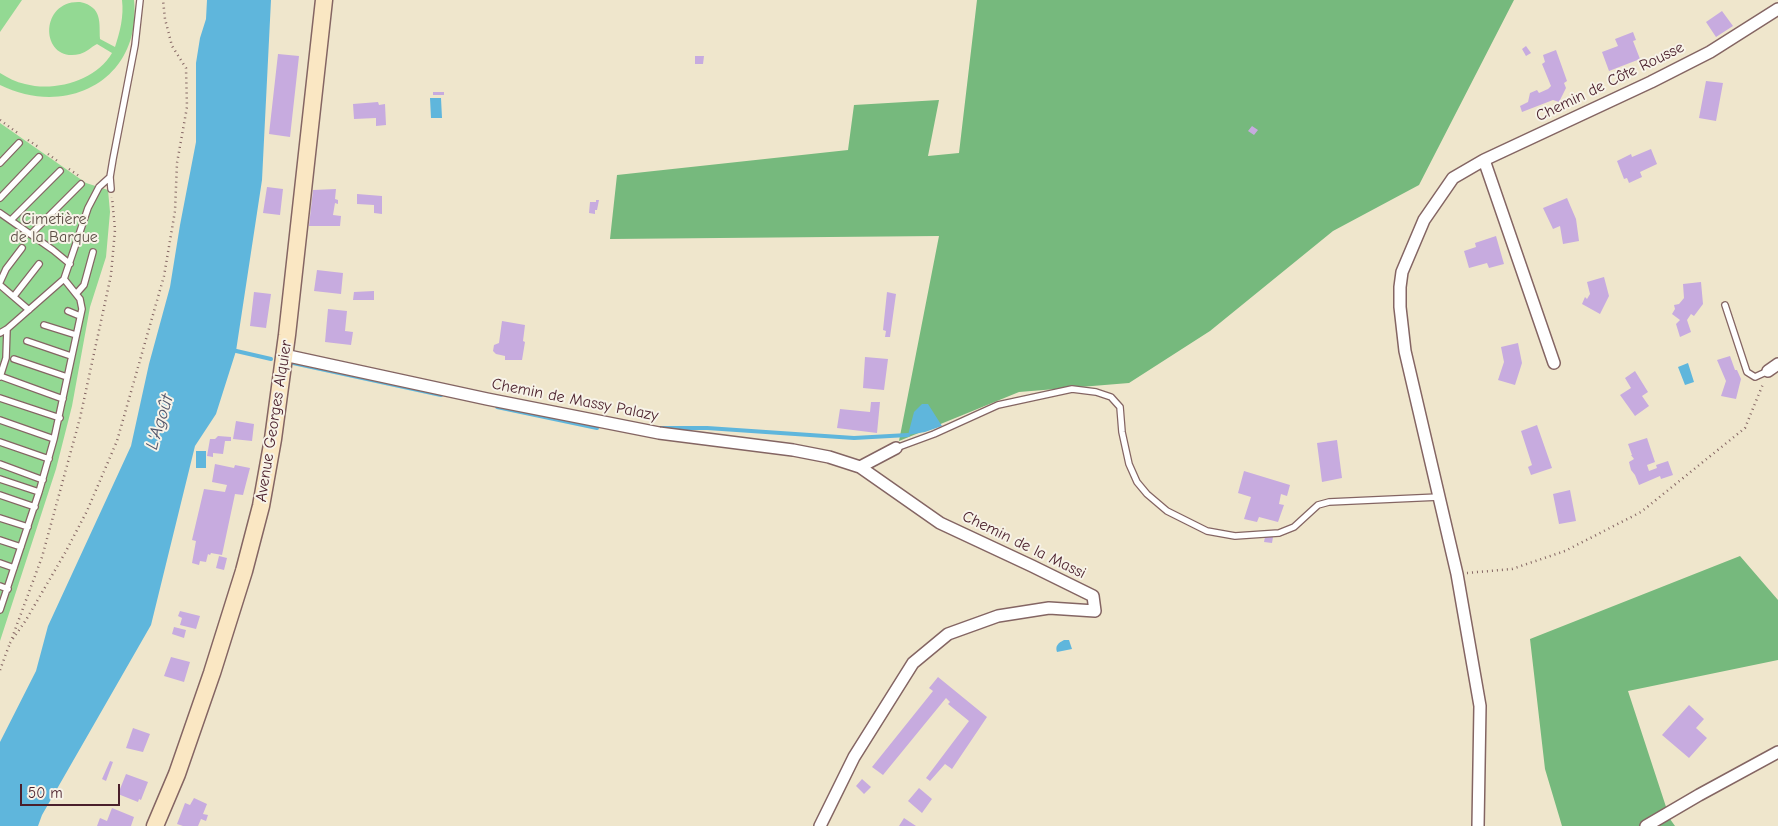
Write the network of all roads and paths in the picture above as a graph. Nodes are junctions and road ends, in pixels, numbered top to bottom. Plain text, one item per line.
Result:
1 (140, 0) edge
2 (163, 0) edge
3 (324, 0) edge
4 (1778, 8) edge
5 (0, 120) edge
6 (18, 143) dead end
7 (39, 157) dead end
8 (1484, 160) junction
9 (0, 163) edge
10 (60, 170) dead end
11 (110, 176) junction
12 (84, 182) joint
13 (111, 189) joint
14 (0, 198) edge
15 (0, 213) edge
16 (11, 220) junction
17 (31, 234) junction
18 (22, 248) dead end
19 (93, 252) dead end
20 (39, 264) dead end
21 (70, 264) junction
22 (64, 279) junction
23 (0, 284) edge
24 (76, 294) junction
25 (14, 296) junction
26 (1725, 305) dead end
27 (29, 310) junction
28 (68, 312) dead end
29 (80, 316) junction
30 (44, 325) dead end
31 (8, 329) junction
32 (0, 333) edge
33 (76, 336) junction
34 (27, 341) dead end
35 (71, 356) junction
36 (284, 356) junction
37 (14, 359) dead end
38 (1554, 363) dead end
39 (1778, 364) edge
40 (1768, 371) junction
41 (0, 376) edge
42 (67, 377) junction
43 (0, 398) edge
44 (63, 399) junction
45 (60, 418) junction
46 (0, 420) edge
47 (54, 439) junction
48 (0, 442) edge
49 (896, 448) joint
50 (49, 459) junction
51 (0, 464) edge
52 (860, 467) junction
53 (0, 479) edge
54 (43, 480) junction
55 (40, 492) junction
56 (0, 495) edge
57 (1439, 498) junction
58 (35, 507) junction
59 (0, 518) edge
60 (28, 527) junction
61 (0, 540) edge
62 (21, 547) junction
63 (0, 563) edge
64 (14, 568) junction
65 (1457, 574) junction
66 (0, 586) edge
67 (8, 588) junction
68 (0, 608) edge
69 (10, 643) junction
70 (0, 670) edge
71 (1778, 752) edge
72 (155, 826) edge
73 (820, 826) edge
74 (1478, 826) edge
75 (1646, 826) edge

1 - 11 lane
2 - 69 path
3 - 36 main road, Avenue Georges Alquier
4 - 8 street, Chemin de Côte Rousse
5 - 12 path
6 - 9 lane
7 - 14 lane
8 - 38 street
8 - 57 street, Chemin de Côte Rousse
10 - 16 lane
11 - 13 lane
11 - 21 lane
12 - 17 lane
13 - 69 path
15 - 16 lane
16 - 17 lane
17 - 21 lane
18 - 23 lane
19 - 24 lane
20 - 25 lane
21 - 22 lane
22 - 24 lane
22 - 27 lane
23 - 25 lane
24 - 29 lane
25 - 27 lane
26 - 40 lane
27 - 31 lane
28 - 29 lane
29 - 33 lane
30 - 33 lane
31 - 32 lane
31 - 41 lane
33 - 35 lane
34 - 35 lane
35 - 42 lane
36 - 52 street, Chemin de Massy Palazy
36 - 72 main road, Avenue Georges Alquier
37 - 42 lane
39 - 40 street
40 - 65 path
41 - 44 lane
42 - 44 lane
43 - 45 lane
44 - 45 lane
45 - 47 lane
46 - 47 lane
47 - 50 lane
48 - 50 lane
49 - 52 street
49 - 57 lane
50 - 54 lane
51 - 54 lane
52 - 73 street, Chemin de la Massi
53 - 55 lane
54 - 55 lane
55 - 58 lane
56 - 58 lane
57 - 65 street
58 - 60 lane
59 - 60 lane
60 - 62 lane
61 - 62 lane
62 - 64 lane
63 - 64 lane
64 - 67 lane
65 - 74 street
66 - 67 lane
67 - 68 lane
69 - 70 path
71 - 75 street

